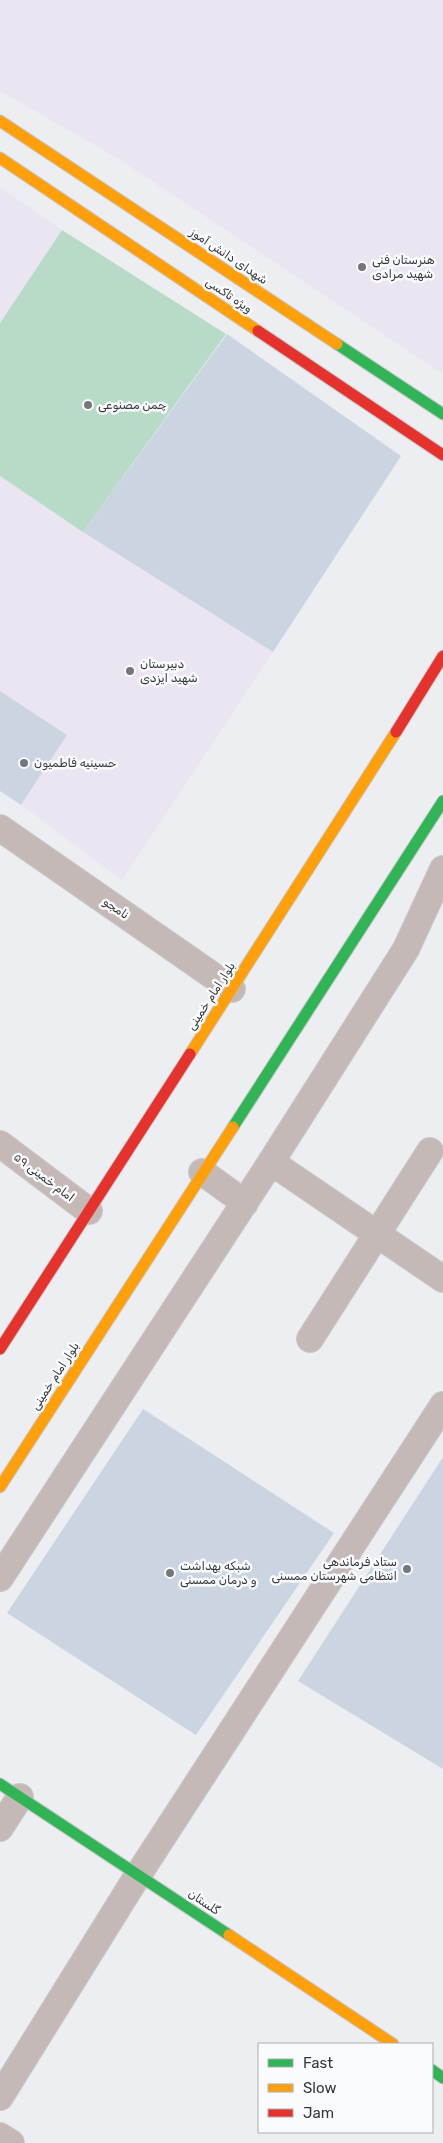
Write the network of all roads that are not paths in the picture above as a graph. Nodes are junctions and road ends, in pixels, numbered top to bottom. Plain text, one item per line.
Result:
1 (0, 120) edge
2 (0, 158) edge
3 (443, 414) edge
4 (443, 455) edge
5 (443, 656) edge
6 (443, 801) edge
7 (0, 828) edge
8 (443, 869) edge
9 (232, 988) junction
10 (0, 1144) edge
11 (430, 1151) dead end
12 (271, 1162) junction
13 (202, 1172) junction
14 (244, 1202) junction
15 (89, 1211) junction
16 (378, 1234) junction
17 (443, 1279) edge
18 (310, 1339) dead end
19 (0, 1348) edge
20 (443, 1405) edge
21 (0, 1487) edge
22 (0, 1578) edge
23 (10, 1790) edge
24 (0, 1828) edge
25 (138, 1875) junction
26 (391, 2043) edge
27 (0, 2097) edge
28 (0, 2136) edge
29 (10, 2143) edge

1 - 3 main road, شهدای دانش آموز
2 - 4 main road, ویژه تاکسی
5 - 9 main road, بلوار امام خمينی
6 - 13 main road, بلوار امام خمينی
7 - 9 street, نامجو
8 - 12 street
9 - 15 main road, بلوار امام خمينی
10 - 15 street, امام خمينی ۵۹
11 - 16 street
12 - 14 street
12 - 16 street
13 - 14 street
13 - 21 main road, بلوار امام خمينی
14 - 22 street
15 - 19 main road, بلوار امام خمينی
16 - 17 street
16 - 18 street
20 - 25 street
23 - 24 street
23 - 25 main road, گلستان
25 - 26 main road, گلستان
25 - 27 street
28 - 29 street

